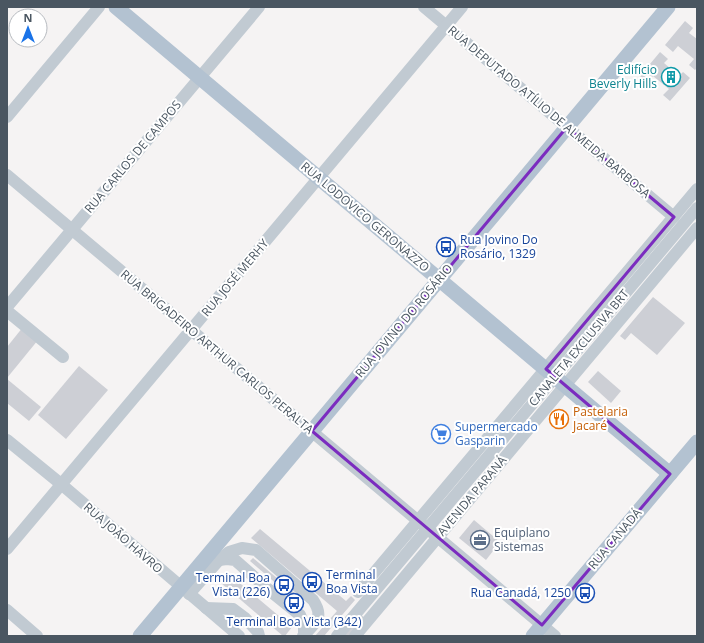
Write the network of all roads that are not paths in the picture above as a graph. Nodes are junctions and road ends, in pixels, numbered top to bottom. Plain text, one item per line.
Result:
1 (99, 7) edge
2 (116, 7) edge
3 (259, 7) edge
4 (424, 7) edge
5 (462, 7) edge
6 (668, 7) edge
7 (446, 26) junction
8 (200, 78) junction
9 (7, 117) edge
10 (567, 127) junction
11 (7, 175) edge
12 (319, 178) junction
13 (697, 189) edge
14 (697, 208) edge
15 (674, 217) junction
16 (72, 230) junction
17 (696, 233) edge
18 (439, 279) junction
19 (7, 307) edge
20 (7, 311) edge
21 (191, 330) junction
22 (63, 357) dead end
23 (555, 377) junction
24 (312, 432) junction
25 (7, 440) edge
26 (697, 442) edge
27 (670, 474) junction
28 (61, 484) junction
29 (422, 525) junction
30 (438, 537) junction
31 (7, 549) edge
32 (219, 560) junction
33 (185, 591) junction
34 (358, 592) dead end
35 (206, 608) junction
36 (7, 610) edge
37 (538, 631) edge
38 (304, 635) edge
39 (37, 636) edge
40 (140, 636) edge
41 (239, 636) edge
42 (259, 636) edge
43 (337, 636) edge
44 (355, 636) edge
45 (555, 636) edge

1 - 9 street
2 - 8 main road, RUA LODOVICO GERONAZZO
3 - 8 street, RUA CARLOS DE CAMPOS
4 - 7 street, RUA DEPUTADO ATÍLIO DE ALMEIDA BARBOSA
5 - 7 street, RUA JOSÉ MERHY
6 - 10 main road, RUA JOVINO DO ROSÁRIO
7 - 10 street, RUA DEPUTADO ATÍLIO DE ALMEIDA BARBOSA
7 - 12 street, RUA JOSÉ MERHY
8 - 12 main road, RUA LODOVICO GERONAZZO
8 - 16 street, RUA CARLOS DE CAMPOS
10 - 15 street, RUA DEPUTADO ATÍLIO DE ALMEIDA BARBOSA
10 - 18 main road, RUA JOVINO DO ROSÁRIO
11 - 16 street, RUA BRIGADEIRO ARTHUR CARLOS PERALTA
12 - 18 main road, RUA LODOVICO GERONAZZO
12 - 21 street, RUA JOSÉ MERHY
13 - 15 street, AVENIDA PARANÁ
14 - 23 street, CANALETA EXCLUSIVA BRT
15 - 23 street, AVENIDA PARANÁ
16 - 19 street, RUA CARLOS DE CAMPOS
16 - 21 street, RUA BRIGADEIRO ARTHUR CARLOS PERALTA
17 - 23 street, AVENIDA PARANÁ
18 - 23 main road, RUA LODOVICO GERONAZZO
18 - 24 main road, RUA JOVINO DO ROSÁRIO
20 - 22 street
21 - 24 street, RUA BRIGADEIRO ARTHUR CARLOS PERALTA
21 - 28 street, RUA JOSÉ MERHY
23 - 27 main road, RUA LODOVICO GERONAZZO
23 - 29 street, CANALETA EXCLUSIVA BRT
23 - 30 street, AVENIDA PARANÁ
24 - 29 street, RUA BRIGADEIRO ARTHUR CARLOS PERALTA
24 - 33 main road, RUA JOVINO DO ROSÁRIO
25 - 28 street, RUA JOÃO HAVRO
26 - 27 main road, RUA CANADÁ
27 - 37 main road, RUA CANADÁ
28 - 31 street, RUA JOSÉ MERHY
28 - 33 street, RUA JOÃO HAVRO
29 - 30 street, RUA BRIGADEIRO ARTHUR CARLOS PERALTA
29 - 34 street
29 - 43 street, CANALETA EXCLUSIVA BRT
30 - 37 street, RUA BRIGADEIRO ARTHUR CARLOS PERALTA
30 - 44 street, AVENIDA PARANÁ
32 - 33 street
32 - 38 street
32 - 38 street
33 - 35 street, RUA JOÃO HAVRO
33 - 40 main road, RUA JOVINO DO ROSÁRIO
35 - 41 street, RUA JOÃO HAVRO
35 - 42 street
36 - 39 street
37 - 45 street, RUA BRIGADEIRO ARTHUR CARLOS PERALTA

